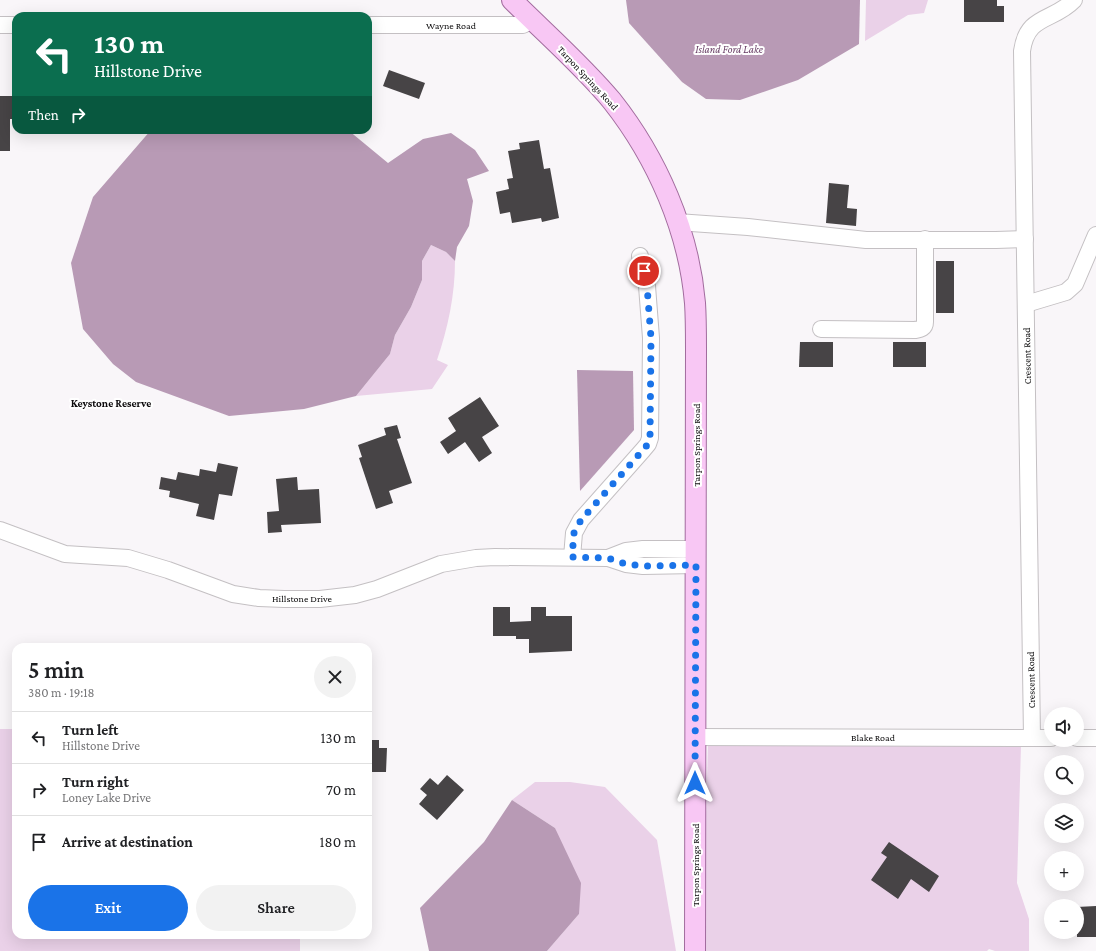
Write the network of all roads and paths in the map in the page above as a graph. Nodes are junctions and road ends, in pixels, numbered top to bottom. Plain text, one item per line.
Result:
1 (512, 0) edge
2 (1074, 0) edge
3 (532, 20) junction
4 (0, 25) edge
5 (12, 25) edge
6 (372, 25) edge
7 (677, 222) junction
8 (1096, 235) edge
9 (925, 239) junction
10 (1025, 239) junction
11 (640, 256) dead end
12 (1026, 304) junction
13 (821, 329) dead end
14 (0, 530) edge
15 (643, 549) junction
16 (572, 557) junction
17 (696, 557) junction
18 (608, 558) junction
19 (643, 566) junction
20 (1032, 737) junction
21 (696, 738) junction
22 (1044, 738) edge
23 (1084, 738) edge
24 (1096, 738) edge
25 (695, 951) edge

1 - 3 main road, Tarpon Springs Road
2 - 10 street, Crescent Road
3 - 6 street, Wayne Road
3 - 7 main road, Tarpon Springs Road
4 - 5 street
7 - 9 street
7 - 17 main road, Tarpon Springs Road
8 - 12 street
9 - 10 street
9 - 13 street
10 - 12 street, Crescent Road
11 - 16 street
12 - 20 street, Crescent Road
14 - 16 street, Hillstone Drive
15 - 17 street, Hillstone Drive
15 - 18 street, Hillstone Drive
15 - 19 street
16 - 18 street, Hillstone Drive
17 - 19 street, Hillstone Drive
17 - 21 main road, Tarpon Springs Road
18 - 19 street, Hillstone Drive
20 - 21 street, Blake Road
20 - 22 street, Blake Road
21 - 25 main road, Tarpon Springs Road
23 - 24 street

